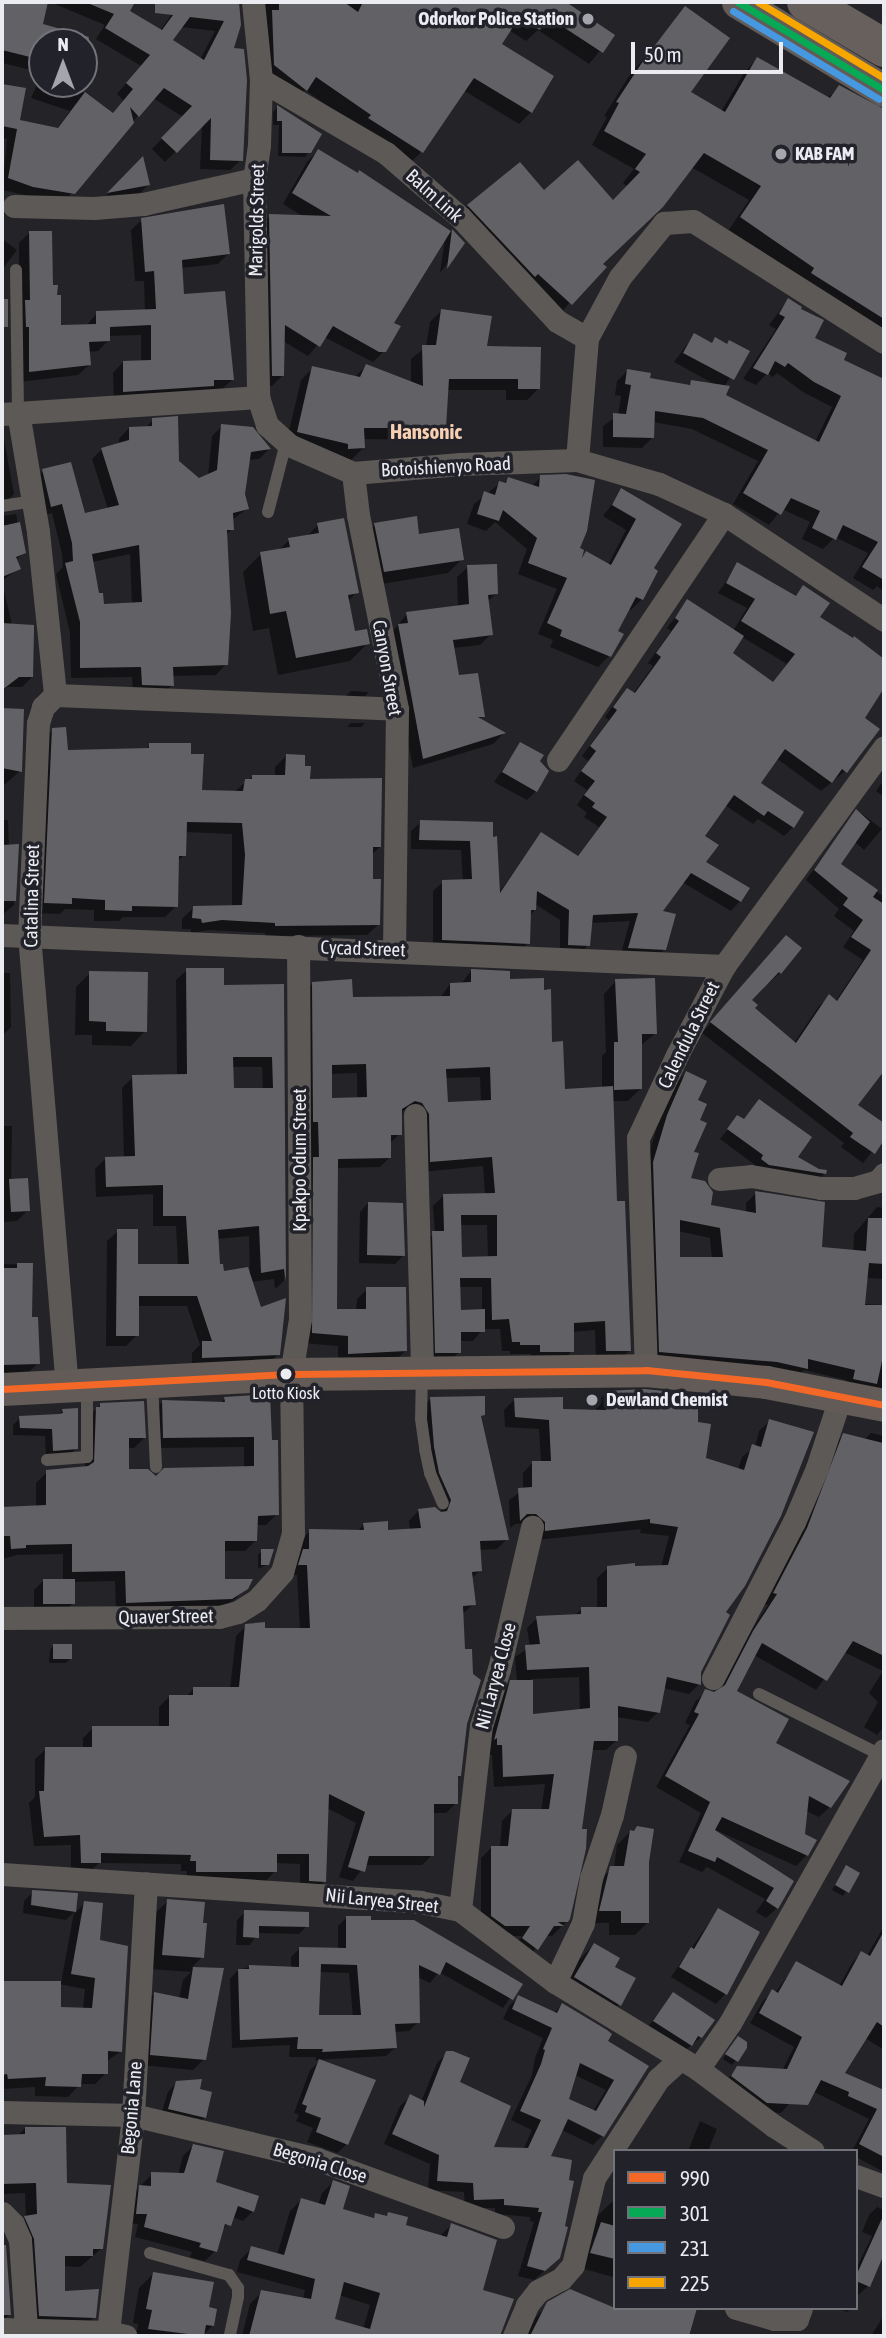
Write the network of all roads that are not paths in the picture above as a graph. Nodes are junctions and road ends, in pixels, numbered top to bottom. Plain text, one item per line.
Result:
1 (253, 2) edge
2 (738, 2) edge
3 (806, 2) edge
4 (884, 48) edge
5 (261, 80) junction
6 (884, 90) edge
7 (254, 179) junction
8 (14, 206) dead end
9 (16, 270) dead end
10 (587, 338) junction
11 (884, 342) edge
12 (258, 397) junction
13 (10, 413) edge
14 (286, 443) junction
15 (577, 460) junction
16 (353, 473) junction
17 (33, 501) junction
18 (2, 506) edge
19 (268, 512) dead end
20 (724, 514) junction
21 (884, 620) edge
22 (55, 695) junction
23 (397, 709) junction
24 (884, 747) edge
25 (558, 760) dead end
26 (2, 935) edge
27 (29, 935) junction
28 (298, 946) junction
29 (394, 950) junction
30 (724, 966) junction
31 (415, 1115) dead end
32 (884, 1174) edge
33 (719, 1179) dead end
34 (646, 1370) junction
35 (422, 1372) junction
36 (291, 1374) junction
37 (152, 1382) junction
38 (77, 1386) junction
39 (2, 1390) edge
40 (841, 1395) junction
41 (884, 1405) edge
42 (47, 1460) dead end
43 (156, 1467) dead end
44 (443, 1503) dead end
45 (532, 1527) dead end
46 (2, 1618) edge
47 (713, 1678) dead end
48 (759, 1694) dead end
49 (883, 1752) edge
50 (625, 1756) dead end
51 (2, 1874) edge
52 (146, 1883) junction
53 (460, 1910) junction
54 (555, 1982) junction
55 (689, 2064) junction
56 (2, 2112) edge
57 (133, 2115) junction
58 (810, 2149) edge
59 (858, 2177) edge
60 (884, 2186) edge
61 (2, 2213) edge
62 (503, 2227) dead end
63 (150, 2253) dead end
64 (743, 2310) edge
65 (800, 2310) edge
66 (26, 2328) junction
67 (2, 2329) edge
68 (117, 2334) edge
69 (230, 2336) edge
70 (514, 2336) edge

1 - 5 street, Marigolds Street
2 - 6 street
3 - 4 highway
5 - 7 street, Marigolds Street
5 - 10 street, Balm Link
7 - 8 street
7 - 12 street, Marigolds Street
9 - 13 lane
10 - 11 street
10 - 15 street
12 - 13 street
12 - 14 street, Botoishienyo Road
13 - 17 street
14 - 16 street, Botoishienyo Road
14 - 19 lane
15 - 16 street, Botoishienyo Road
15 - 20 street, Botoishienyo Road
16 - 23 street, Canyon Street
17 - 18 lane
17 - 22 street
20 - 21 street, Botoishienyo Road
20 - 25 street
22 - 23 street
22 - 27 street, Catalina Street
23 - 29 street, Canyon Street
24 - 30 street, Calendula Street
26 - 27 street, Cycad Street
27 - 28 street, Cycad Street
27 - 38 street, Catalina Street
28 - 29 street, Cycad Street
28 - 36 street, Kpakpo Odum Street
29 - 30 street, Cycad Street
30 - 34 street, Calendula Street
31 - 35 street
32 - 33 street
34 - 35 street
34 - 40 street
35 - 36 street
35 - 44 lane
36 - 37 street
36 - 46 street, Quaver Street
37 - 38 street
37 - 43 lane
38 - 39 street
38 - 42 lane
40 - 41 street
40 - 47 street
45 - 53 street, Nii Laryea Close
48 - 49 lane
49 - 55 street
50 - 54 street
51 - 52 street, Nii Laryea Street
52 - 53 street, Nii Laryea Street
52 - 57 street, Begonia Lane
53 - 54 street, Nii Laryea Street
54 - 55 street, Nii Laryea Street
55 - 58 street, Nii Laryea Street
55 - 70 street
56 - 57 street, Begonia Close
57 - 62 street, Begonia Close
57 - 68 street, Begonia Lane
59 - 60 street
61 - 66 street
63 - 69 lane
64 - 65 street
66 - 67 street
66 - 68 street

